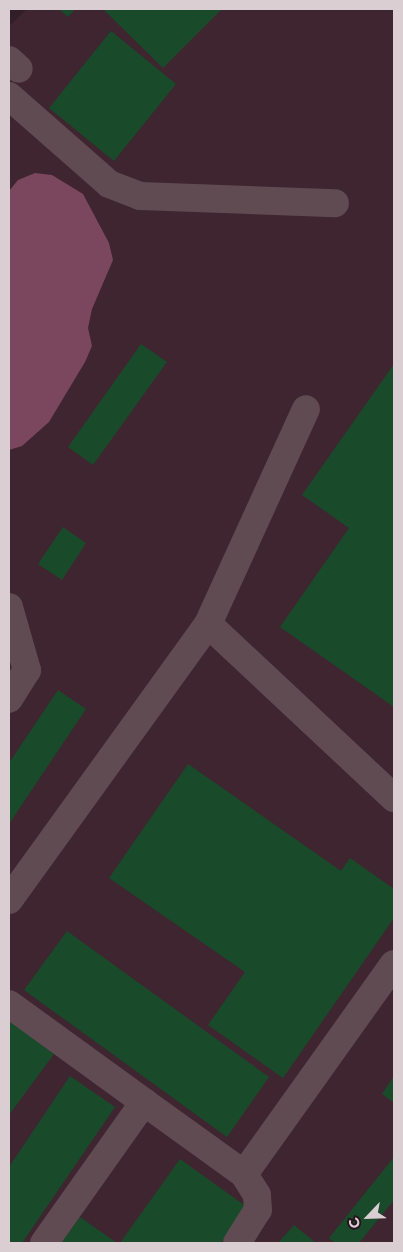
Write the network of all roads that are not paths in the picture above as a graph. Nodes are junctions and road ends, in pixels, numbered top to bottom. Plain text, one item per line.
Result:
1 (9, 96) edge
2 (335, 203) dead end
3 (306, 409) dead end
4 (9, 607) edge
5 (208, 624) junction
6 (9, 699) edge
7 (394, 798) edge
8 (9, 900) edge
9 (394, 964) edge
10 (9, 1004) edge
11 (144, 1102) junction
12 (244, 1174) junction
13 (44, 1243) edge
14 (237, 1243) edge

1 - 2 lane
3 - 5 lane
4 - 6 lane
5 - 7 lane
5 - 8 lane
9 - 12 lane
10 - 11 lane
11 - 12 lane
11 - 13 lane
12 - 14 lane

